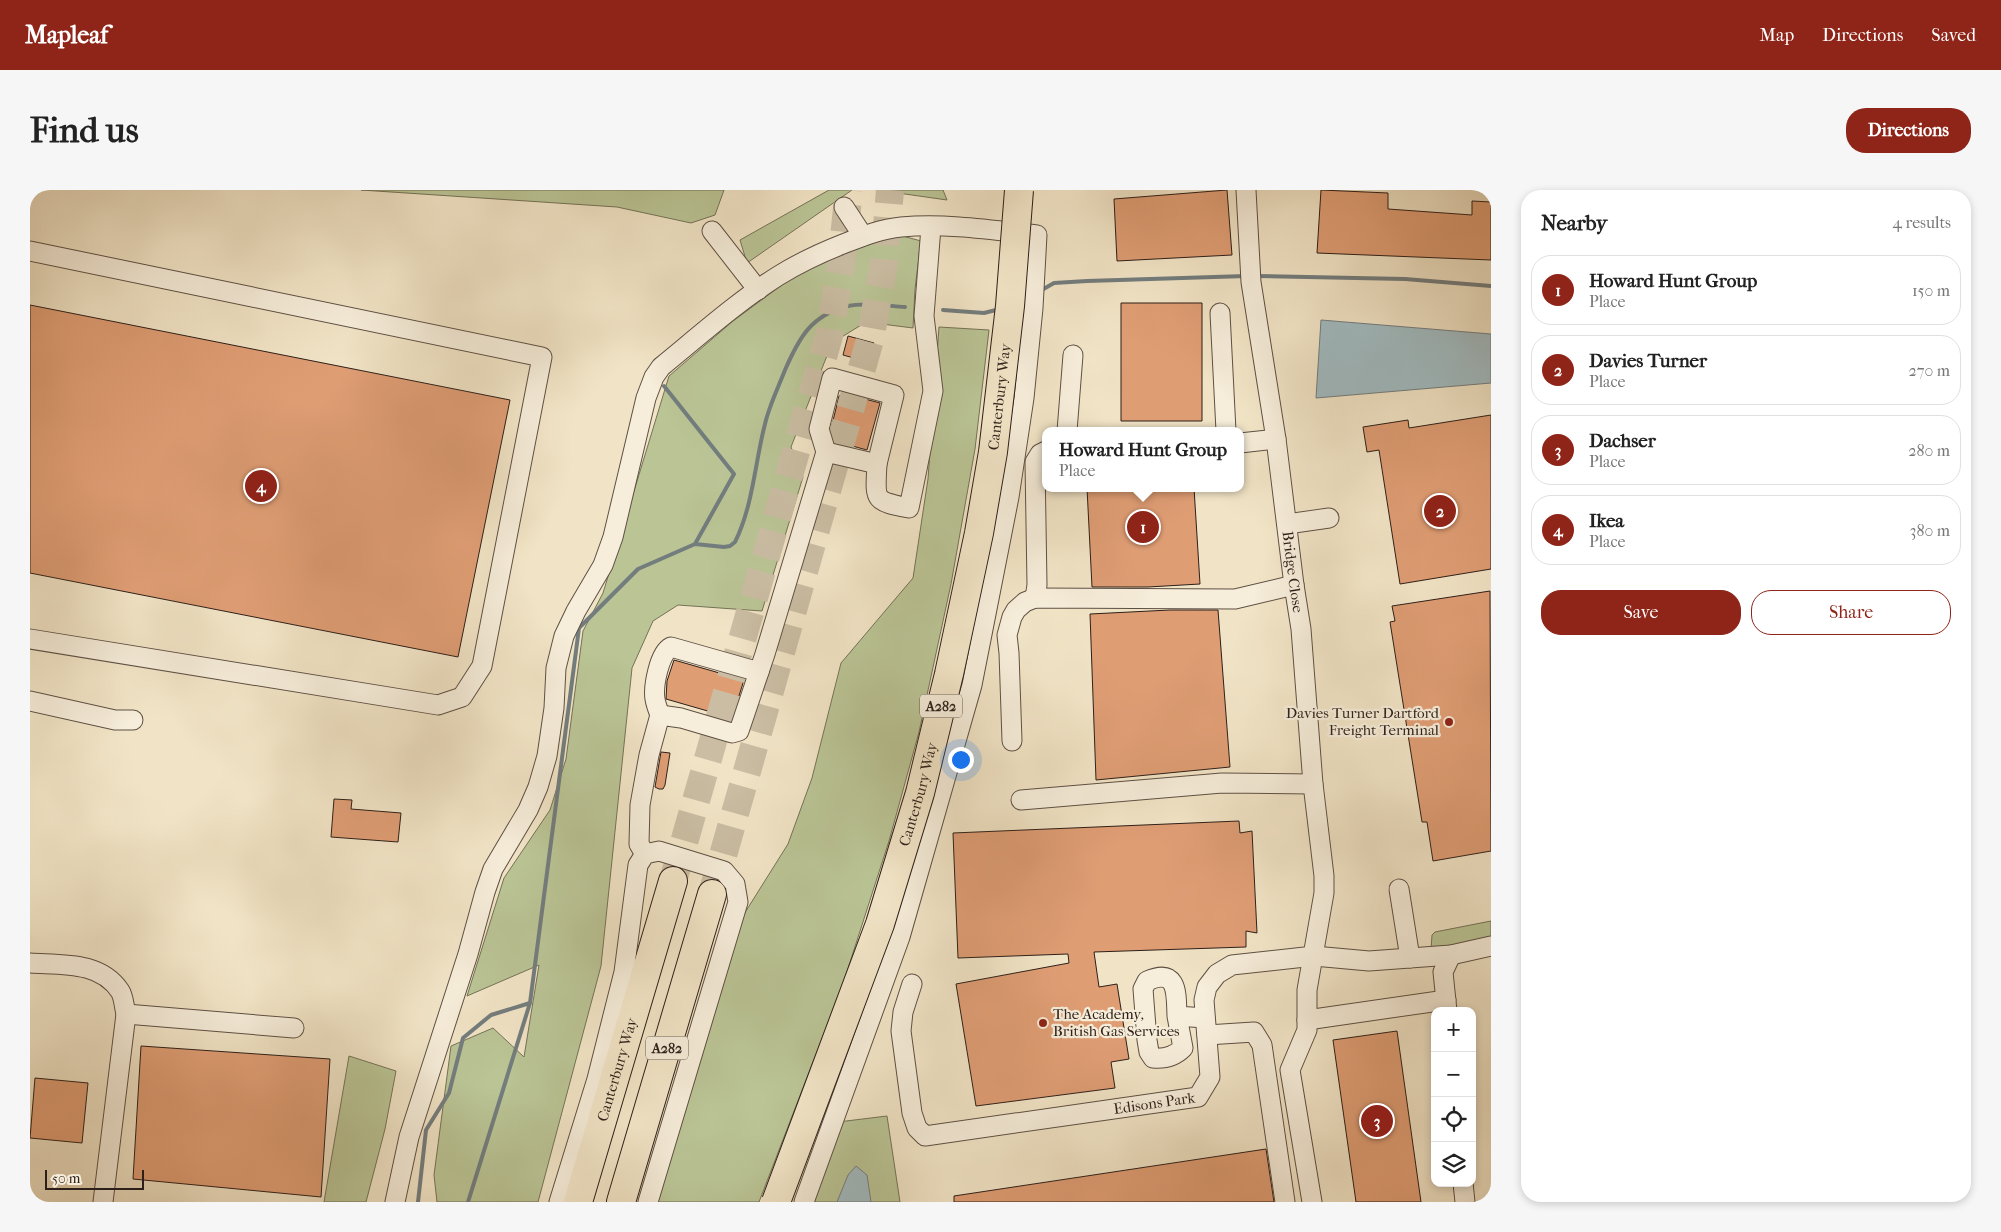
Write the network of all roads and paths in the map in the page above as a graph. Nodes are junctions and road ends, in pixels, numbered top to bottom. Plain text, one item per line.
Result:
1 (1019, 190) edge
2 (1246, 190) edge
3 (844, 207) dead end
4 (931, 226) junction
5 (712, 231) dead end
6 (863, 236) junction
7 (30, 251) edge
8 (758, 290) junction
9 (1220, 313) dead end
10 (1073, 355) dead end
11 (1067, 427) edge
12 (1226, 427) edge
13 (1276, 439) junction
14 (1244, 443) edge
15 (826, 452) junction
16 (1042, 453) edge
17 (877, 464) junction
18 (1329, 518) dead end
19 (1287, 524) junction
20 (1294, 585) junction
21 (1035, 598) junction
22 (30, 639) edge
23 (759, 672) junction
24 (30, 700) edge
25 (660, 715) junction
26 (133, 720) dead end
27 (1012, 741) dead end
28 (1313, 784) junction
29 (1021, 800) dead end
30 (645, 854) junction
31 (673, 881) tunnel mouth
32 (1399, 889) dead end
33 (712, 894) tunnel mouth
34 (1491, 946) edge
35 (1452, 954) junction
36 (1314, 956) junction
37 (1410, 958) junction
38 (30, 963) edge
39 (912, 984) dead end
40 (1446, 1006) edge
41 (126, 1014) junction
42 (1177, 1016) dead end
43 (1307, 1020) junction
44 (1206, 1026) junction
45 (294, 1028) dead end
46 (1463, 1187) edge
47 (103, 1202) edge
48 (395, 1202) edge
49 (559, 1202) edge
50 (578, 1202) edge
51 (621, 1202) edge
52 (648, 1202) edge
53 (776, 1202) edge
54 (804, 1202) edge
55 (1285, 1202) edge
56 (1312, 1202) edge
57 (1465, 1202) edge

1 - 53 highway, Canterbury Way / A282, bridge
2 - 13 street, Bridge Close
3 - 6 street
4 - 6 street
4 - 17 street
4 - 54 street
5 - 8 street
6 - 8 street
7 - 22 street
8 - 48 street
9 - 12 street
10 - 11 street
13 - 14 street
13 - 19 street, Bridge Close
15 - 17 street
15 - 17 street
15 - 23 street
16 - 21 street
18 - 19 street
19 - 20 street, Bridge Close
20 - 21 street
20 - 28 street, Bridge Close
21 - 27 street
23 - 25 street
23 - 25 street
24 - 26 street
25 - 30 street
28 - 29 street
28 - 36 street, Bridge Close
30 - 49 street
30 - 52 street
31 - 50 highway, Canterbury Way / A282
32 - 37 street
33 - 51 highway, A282
34 - 35 street, Edisons Park
35 - 37 street, Edisons Park
35 - 40 street
36 - 37 street, Edisons Park
36 - 43 street, Bridge Close
36 - 44 street, Edisons Park
38 - 41 street
39 - 44 street, Edisons Park
40 - 43 street
41 - 45 street
41 - 47 street
42 - 44 street
43 - 56 street, Bridge Close
44 - 55 street
46 - 57 street

